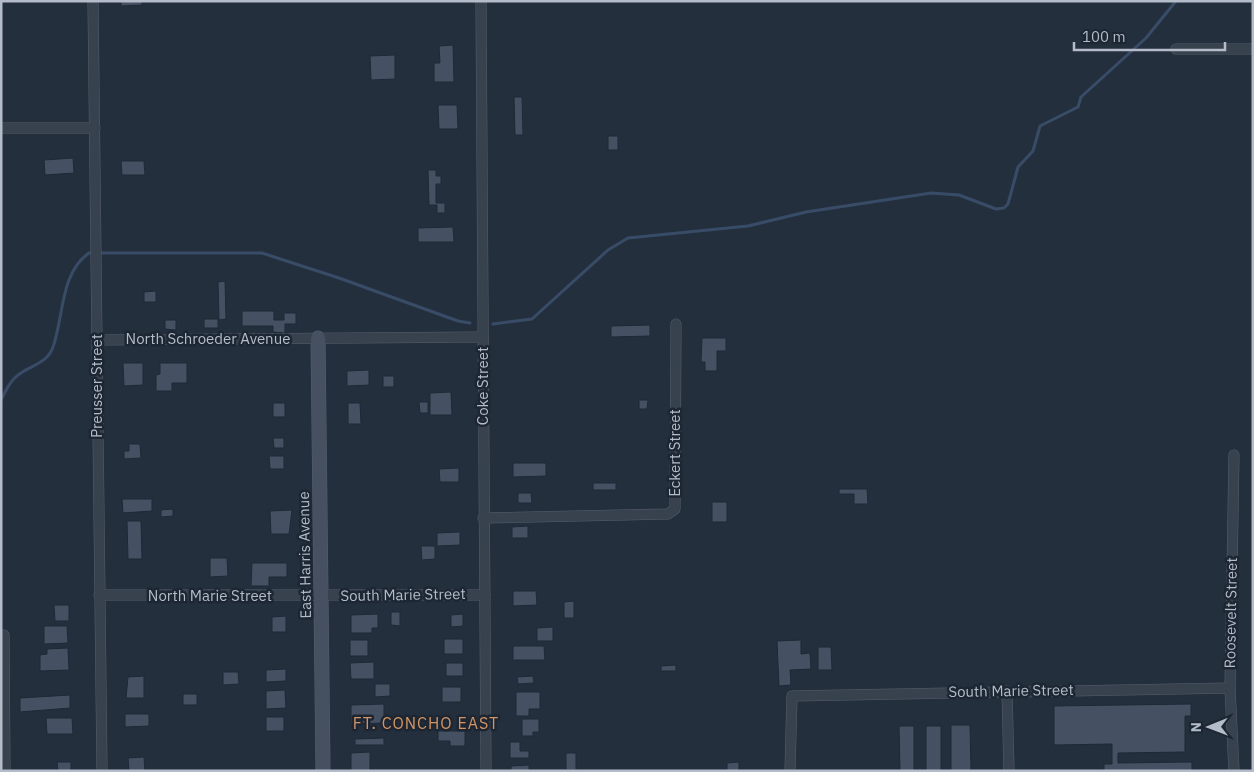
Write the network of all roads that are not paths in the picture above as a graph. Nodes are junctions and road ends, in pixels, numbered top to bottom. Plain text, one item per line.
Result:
1 (93, 1) edge
2 (481, 1) edge
3 (1176, 49) dead end
4 (1253, 49) edge
5 (1, 128) edge
6 (95, 128) junction
7 (676, 324) dead end
8 (483, 337) junction
9 (318, 338) junction
10 (97, 340) junction
11 (1234, 455) dead end
12 (483, 518) junction
13 (485, 594) junction
14 (99, 595) junction
15 (321, 596) junction
16 (4, 635) dead end
17 (1230, 688) junction
18 (1007, 691) junction
19 (5, 771) edge
20 (102, 771) edge
21 (323, 771) edge
22 (486, 771) edge
23 (790, 771) edge
24 (1009, 771) edge
25 (1234, 771) edge

1 - 6 street, Preusser Street
2 - 8 street, Coke Street
3 - 4 street
5 - 6 street
6 - 10 street, Preusser Street
7 - 12 street, Eckert Street
8 - 9 street, North Schroeder Avenue
8 - 12 street, Coke Street
9 - 10 street, North Schroeder Avenue
9 - 15 street, East Harris Avenue
10 - 14 street, Preusser Street
11 - 17 street, Roosevelt Street
12 - 13 street, Coke Street
13 - 15 street, South Marie Street
13 - 22 street, Coke Street
14 - 15 street, North Marie Street
14 - 20 street, Preusser Street
15 - 21 street, East Harris Avenue
16 - 19 street
17 - 18 street, South Marie Street
17 - 25 street, Roosevelt Street
18 - 23 street, South Marie Street
18 - 24 street

